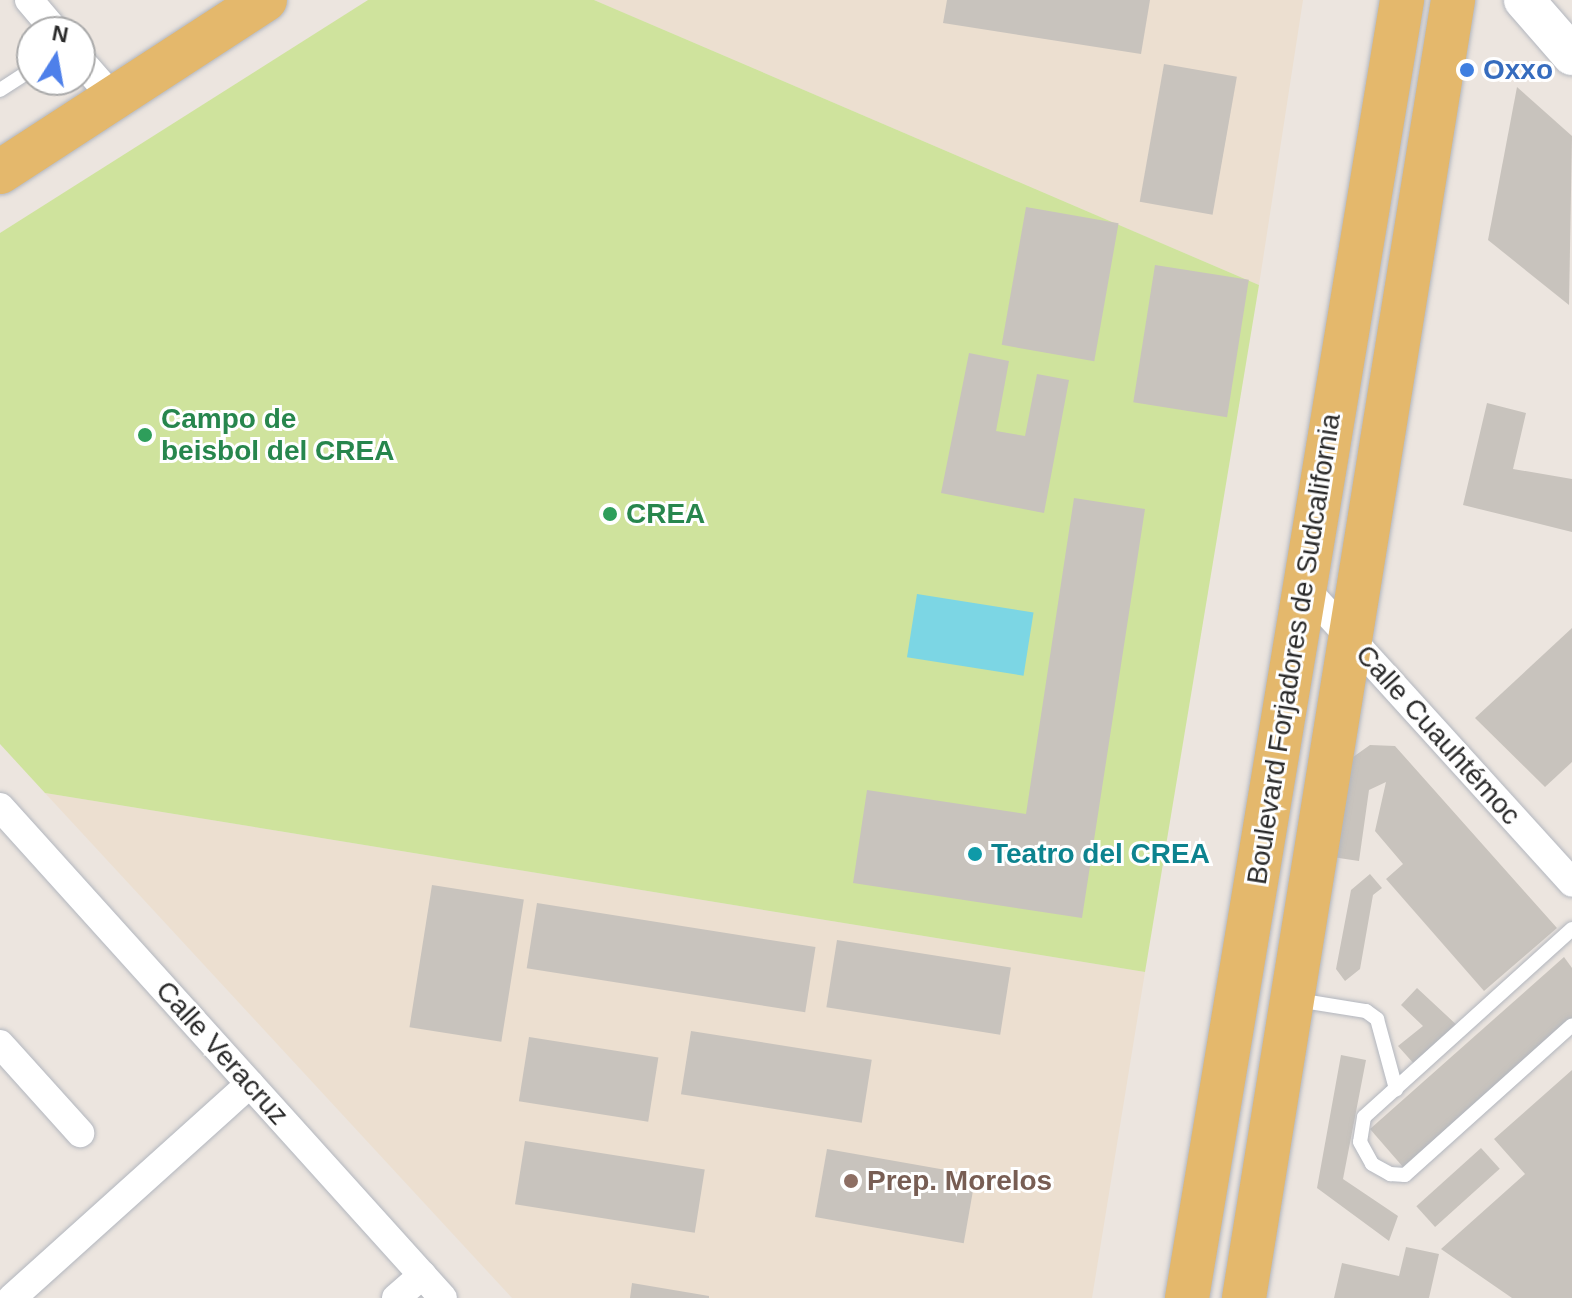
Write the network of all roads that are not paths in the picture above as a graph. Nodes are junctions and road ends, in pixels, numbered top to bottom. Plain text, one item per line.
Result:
1 (29, 0) edge
2 (265, 0) edge
3 (1402, 0) edge
4 (1453, 0) edge
5 (1524, 0) edge
6 (42, 16) edge
7 (1572, 55) edge
8 (96, 78) edge
9 (114, 99) junction
10 (0, 172) edge
11 (1304, 587) junction
12 (1352, 640) junction
13 (0, 807) edge
14 (1572, 883) edge
15 (1572, 929) edge
16 (1292, 1000) junction
17 (1572, 1025) edge
18 (0, 1044) edge
19 (250, 1084) junction
20 (1396, 1089) junction
21 (80, 1133) dead end
22 (422, 1275) junction
23 (12, 1298) edge
24 (396, 1298) edge
25 (443, 1298) edge
26 (1187, 1298) edge
27 (1244, 1298) edge

1 - 6 street
2 - 9 main road
3 - 11 main road, Boulevard Forjadores de Sudcalifornia
4 - 12 main road, Boulevard Forjadores de Sudcalifornia
5 - 7 main road
8 - 9 street
9 - 10 main road
11 - 12 street, Calle Cuauhtémoc
11 - 26 main road, Boulevard Forjadores de Sudcalifornia
12 - 14 street, Calle Cuauhtémoc
12 - 16 main road, Boulevard Forjadores de Sudcalifornia
13 - 19 street, Calle Veracruz
15 - 20 lane
16 - 20 lane
16 - 27 main road, Boulevard Forjadores de Sudcalifornia
17 - 20 lane
18 - 21 street
19 - 22 street, Calle Veracruz
19 - 23 street
22 - 24 street
22 - 25 street, Calle Veracruz

